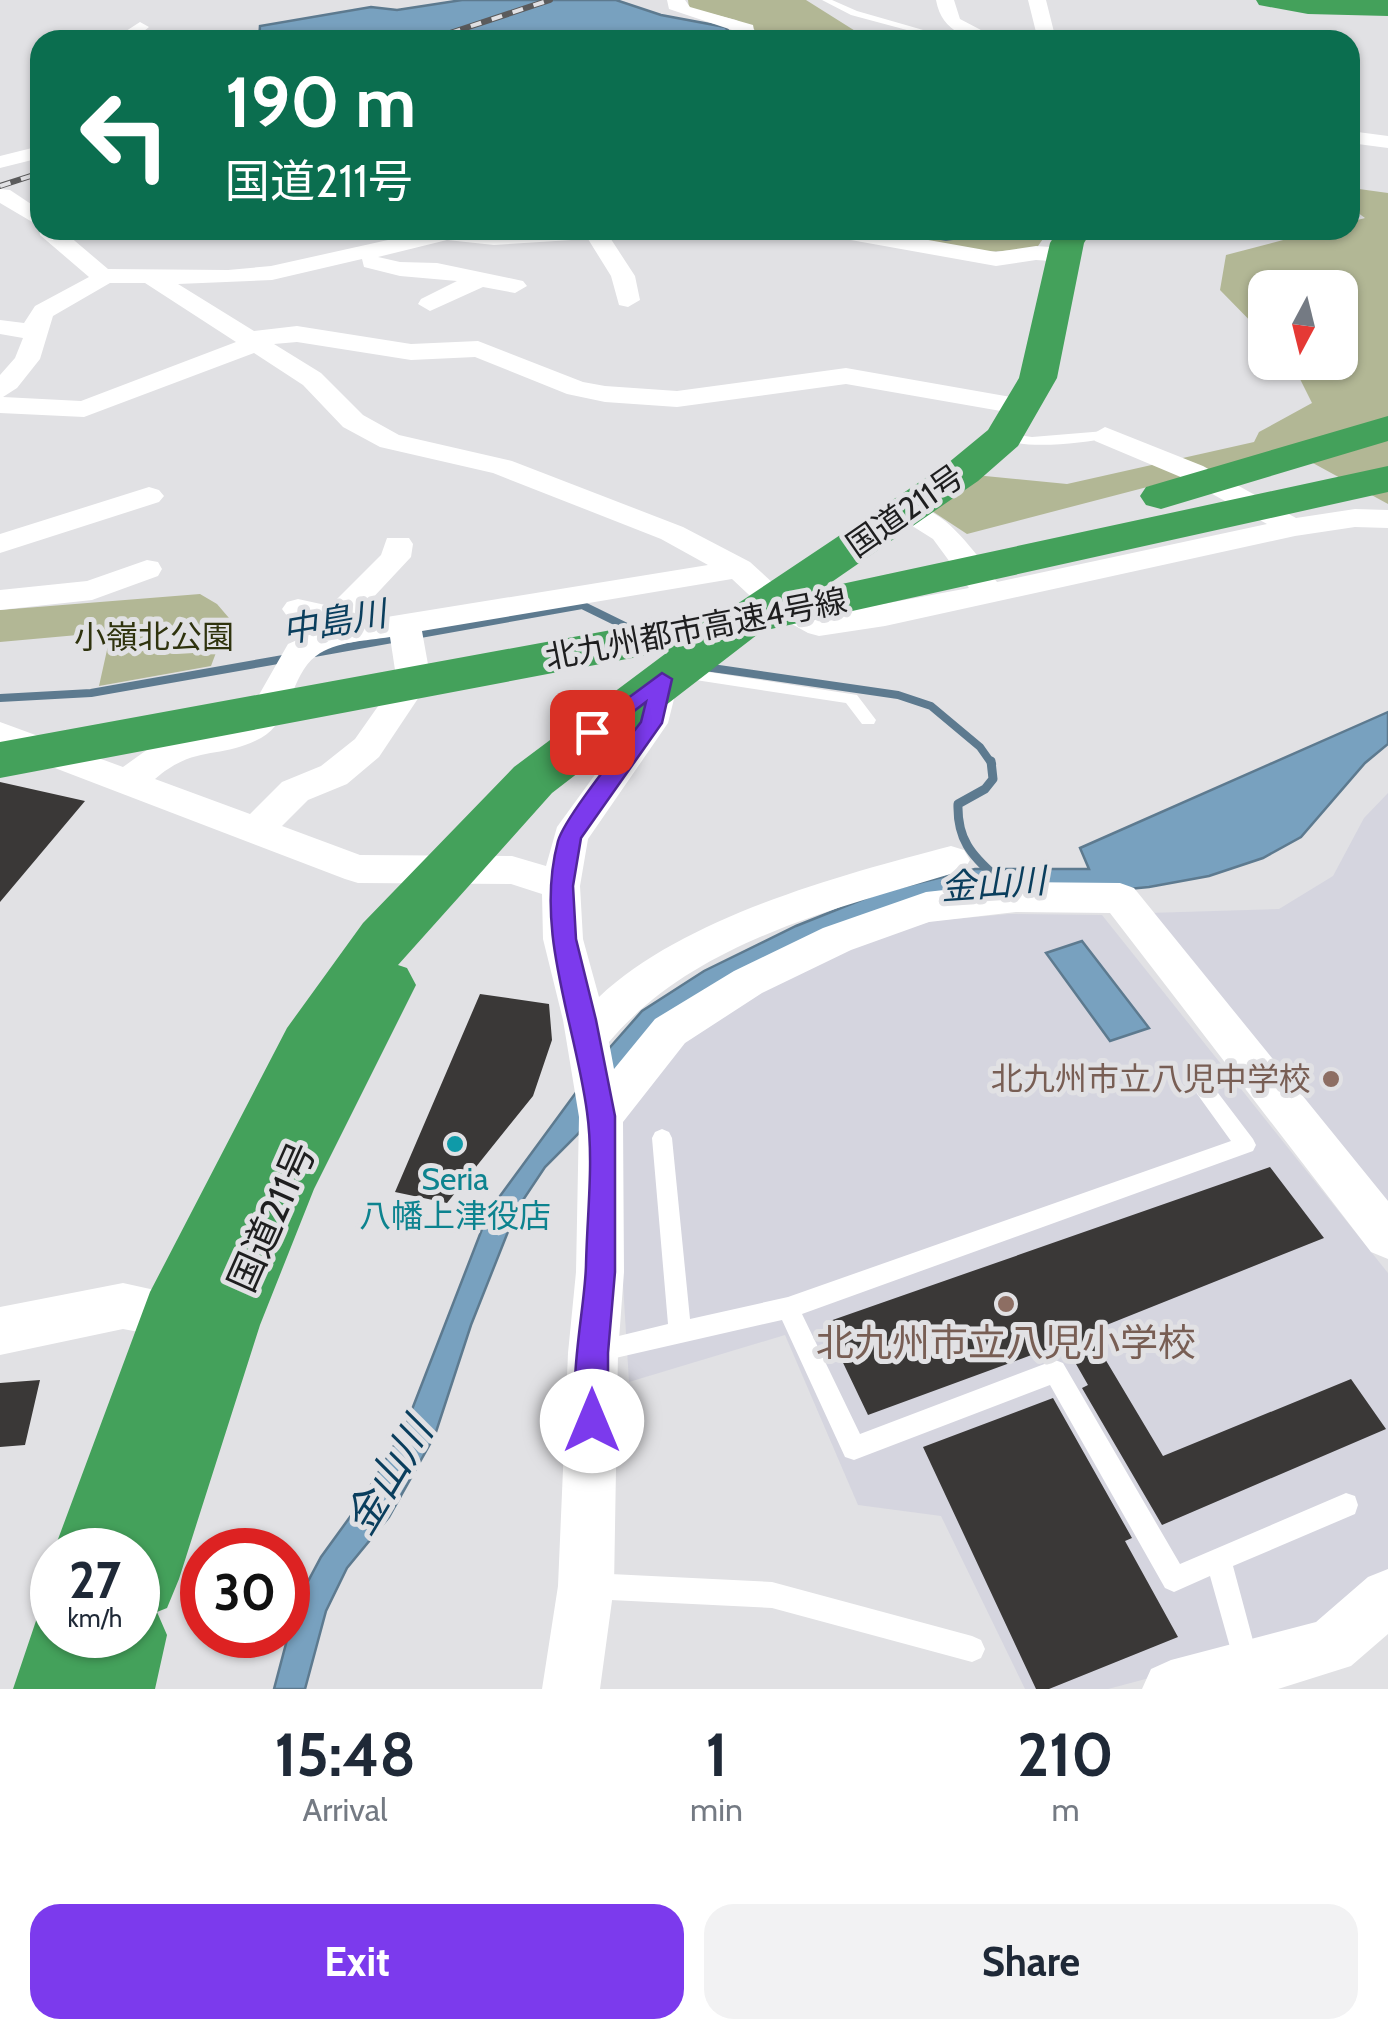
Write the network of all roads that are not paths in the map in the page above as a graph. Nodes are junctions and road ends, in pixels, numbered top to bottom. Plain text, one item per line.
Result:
1 (676, 0) edge
2 (826, 0) edge
3 (944, 0) edge
4 (1037, 0) edge
5 (1387, 8) edge
6 (1271, 10) edge
7 (140, 27) dead end
8 (136, 30) edge
9 (747, 30) edge
10 (917, 30) edge
11 (968, 30) edge
12 (1044, 30) edge
13 (1360, 138) edge
14 (1388, 142) edge
15 (30, 154) edge
16 (0, 162) edge
17 (60, 240) edge
18 (431, 240) edge
19 (599, 240) edge
20 (890, 240) edge
21 (1070, 242) edge
22 (346, 256) junction
23 (102, 276) junction
24 (151, 277) junction
25 (480, 279) junction
26 (515, 286) dead end
27 (628, 300) dead end
28 (430, 304) dead end
29 (0, 327) edge
30 (37, 333) junction
31 (254, 341) junction
32 (4, 382) edge
33 (0, 405) edge
34 (1014, 422) junction
35 (1388, 428) edge
36 (1106, 435) joint
37 (1388, 455) edge
38 (1317, 474) junction
39 (1388, 482) edge
40 (149, 496) dead end
41 (904, 512) junction
42 (1388, 519) edge
43 (1295, 527) junction
44 (0, 544) edge
45 (398, 544) dead end
46 (147, 570) dead end
47 (739, 570) junction
48 (989, 593) junction
49 (0, 600) edge
50 (774, 600) junction
51 (298, 609) dead end
52 (342, 625) junction
53 (405, 634) junction
54 (667, 675) junction
55 (868, 720) dead end
56 (0, 733) edge
57 (0, 760) edge
58 (128, 782) junction
59 (256, 830) junction
60 (950, 860) dead end
61 (444, 871) junction
62 (562, 886) junction
63 (586, 1038) junction
64 (1206, 1091) dead end
65 (601, 1116) junction
66 (662, 1138) dead end
67 (1388, 1238) edge
68 (788, 1308) junction
69 (200, 1321) junction
70 (0, 1331) edge
71 (680, 1332) junction
72 (593, 1353) junction
73 (1346, 1506) dead end
74 (104, 1528) edge
75 (150, 1528) edge
76 (1218, 1560) junction
77 (586, 1586) junction
78 (1388, 1597) edge
79 (972, 1649) dead end
80 (64, 1658) edge
81 (119, 1658) edge
82 (1247, 1668) junction
83 (1177, 1688) edge
84 (56, 1689) edge
85 (112, 1689) edge
86 (571, 1689) edge

1 - 9 street
2 - 10 lane
3 - 11 street
4 - 12 street
5 - 6 highway
7 - 8 street
13 - 14 street
15 - 16 street
17 - 23 street
18 - 22 street
19 - 27 street
20 - 21 street
21 - 34 highway, 国道211号
22 - 24 street
22 - 25 street
23 - 24 street
23 - 30 street
24 - 31 street
25 - 26 street
25 - 28 street
29 - 30 street
30 - 32 street
31 - 33 street
31 - 34 street
31 - 47 street
34 - 36 lane
34 - 41 highway, 国道211号
35 - 38 highway
36 - 43 street
37 - 38 highway, 北九州都市高速4号線
38 - 39 highway
38 - 56 highway, 北九州都市高速4号線
38 - 57 highway, 北九州都市高速4号線
40 - 44 street
41 - 48 street
41 - 50 highway, 国道211号
42 - 43 street
43 - 48 street
45 - 52 street
46 - 49 street
47 - 50 street
47 - 53 street
48 - 50 street
50 - 54 highway, 国道211号
51 - 52 street
52 - 53 street
52 - 58 street
53 - 59 street
54 - 55 lane
54 - 61 highway, 国道211号
54 - 62 street
56 - 58 street
58 - 59 street
59 - 61 street
60 - 63 street
61 - 62 street
61 - 69 highway, 国道211号
62 - 63 street
63 - 65 street
64 - 68 lane
65 - 67 street
65 - 72 street
66 - 71 lane
68 - 71 lane
68 - 76 lane
69 - 70 street
69 - 74 highway, 国道211号
69 - 75 highway, 国道211号
71 - 72 lane
72 - 77 street
73 - 76 lane
76 - 82 lane
77 - 79 lane
77 - 86 street
78 - 82 street
80 - 84 highway
81 - 85 highway
82 - 83 street

